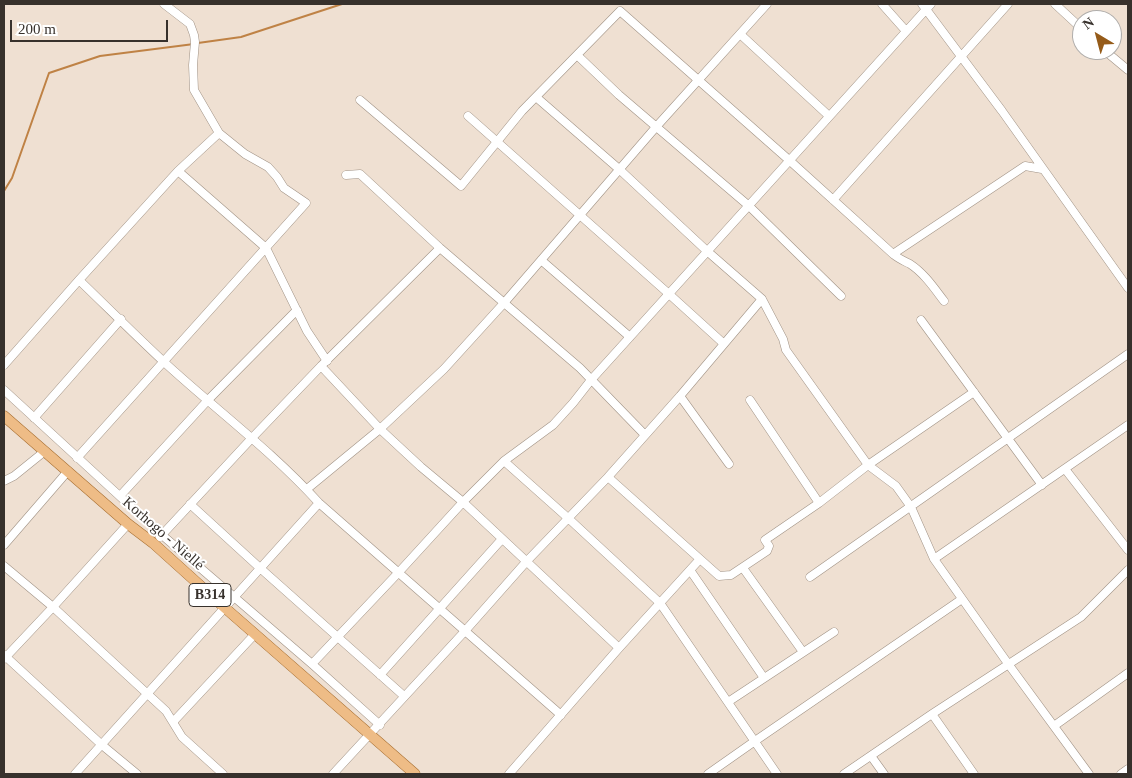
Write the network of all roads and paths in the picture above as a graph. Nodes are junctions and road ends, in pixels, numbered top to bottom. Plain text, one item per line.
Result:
1 (164, 4) edge
2 (767, 4) edge
3 (882, 4) edge
4 (1008, 4) edge
5 (1055, 4) edge
6 (926, 5) edge
7 (1072, 20) edge
8 (906, 31) junction
9 (740, 34) junction
10 (577, 55) junction
11 (962, 56) junction
12 (1116, 60) edge
13 (1128, 70) edge
14 (698, 80) junction
15 (536, 97) junction
16 (360, 100) dead end
17 (468, 116) dead end
18 (829, 116) junction
19 (656, 127) junction
20 (219, 133) junction
21 (497, 142) junction
22 (789, 160) junction
23 (1042, 168) junction
24 (619, 169) junction
25 (178, 171) junction
26 (346, 174) dead end
27 (833, 200) junction
28 (750, 206) junction
29 (580, 215) junction
30 (266, 248) junction
31 (440, 248) junction
32 (707, 251) junction
33 (893, 254) junction
34 (541, 260) junction
35 (79, 280) junction
36 (1128, 288) edge
37 (669, 294) junction
38 (841, 296) dead end
39 (762, 299) junction
40 (944, 301) dead end
41 (504, 303) junction
42 (297, 310) junction
43 (121, 319) junction
44 (921, 320) dead end
45 (630, 337) junction
46 (724, 343) junction
47 (1128, 354) edge
48 (164, 362) junction
49 (324, 364) junction
50 (4, 365) edge
51 (591, 380) junction
52 (4, 390) edge
53 (974, 392) junction
54 (680, 396) junction
55 (208, 400) junction
56 (750, 400) dead end
57 (4, 416) edge
58 (34, 418) junction
59 (1128, 425) edge
60 (380, 429) junction
61 (645, 435) junction
62 (251, 439) junction
63 (1007, 439) junction
64 (45, 451) junction
65 (77, 458) junction
66 (504, 461) junction
67 (729, 464) dead end
68 (868, 465) junction
69 (1065, 469) junction
70 (68, 471) junction
71 (608, 477) junction
72 (4, 481) edge
73 (1042, 485) junction
74 (306, 490) junction
75 (120, 496) junction
76 (463, 502) junction
77 (819, 502) junction
78 (319, 503) junction
79 (190, 504) junction
80 (911, 507) junction
81 (568, 518) junction
82 (128, 524) junction
83 (162, 535) junction
84 (502, 540) junction
85 (153, 543) junction
86 (4, 545) edge
87 (1128, 550) edge
88 (700, 559) junction
89 (934, 560) junction
90 (526, 562) junction
91 (4, 566) edge
92 (260, 568) junction
93 (743, 568) junction
94 (690, 570) junction
95 (1128, 570) edge
96 (399, 572) junction
97 (810, 577) dead end
98 (234, 597) junction
99 (962, 599) junction
100 (660, 603) junction
101 (224, 607) junction
102 (53, 608) junction
103 (440, 609) junction
104 (465, 631) junction
105 (834, 632) dead end
106 (255, 634) junction
107 (336, 637) junction
108 (619, 648) junction
109 (803, 652) junction
110 (4, 657) edge
111 (312, 664) junction
112 (1009, 665) junction
113 (1128, 673) edge
114 (380, 675) junction
115 (764, 678) junction
116 (148, 694) junction
117 (404, 696) junction
118 (728, 702) junction
119 (932, 714) junction
120 (561, 715) junction
121 (173, 722) junction
122 (380, 725) junction
123 (1054, 726) junction
124 (369, 735) junction
125 (755, 741) junction
126 (102, 745) junction
127 (872, 756) junction
128 (1128, 770) edge
129 (75, 774) edge
130 (138, 774) edge
131 (223, 774) edge
132 (333, 774) edge
133 (415, 774) edge
134 (509, 774) edge
135 (708, 774) edge
136 (777, 774) edge
137 (844, 774) edge
138 (884, 774) edge
139 (974, 774) edge
140 (1089, 774) edge
141 (1121, 774) edge

1 - 20 street
2 - 9 street
3 - 8 street
4 - 11 street
5 - 7 street
6 - 8 street
6 - 11 street
8 - 18 street
9 - 14 street
9 - 18 street
10 - 14 street
10 - 15 street
10 - 19 street
11 - 23 street
11 - 27 street
12 - 13 street
14 - 19 street
14 - 22 street
15 - 21 street
15 - 24 street
16 - 21 street
17 - 21 street
18 - 22 street
19 - 24 street
19 - 28 street
20 - 25 street
20 - 30 street
21 - 29 street
22 - 27 street
22 - 28 street
23 - 33 street
23 - 36 street
24 - 29 street
24 - 32 street
25 - 30 street
25 - 35 street
26 - 31 street
27 - 33 street
28 - 32 street
28 - 38 street
29 - 34 street
29 - 37 street
30 - 42 street
30 - 48 street
31 - 41 street
31 - 49 street
32 - 37 street
32 - 39 street
33 - 40 street
34 - 41 street
34 - 45 street
35 - 43 street
35 - 50 street
37 - 45 street
37 - 46 street
39 - 46 street
39 - 68 street
41 - 51 street
41 - 60 street
42 - 49 street
42 - 55 street
43 - 48 street
43 - 58 street
44 - 53 street
45 - 51 street
46 - 54 street
47 - 63 street
48 - 55 street
48 - 65 street
49 - 60 street
49 - 62 street
51 - 61 street
51 - 66 street
52 - 58 street
53 - 63 street
53 - 68 street
54 - 61 street
54 - 67 street
55 - 62 street
55 - 75 street
56 - 77 street
57 - 64 main road, Korhogo - Niellé / B314
58 - 65 street
59 - 69 street
60 - 74 street
60 - 76 street
61 - 71 street
62 - 74 street
62 - 79 street
63 - 73 street
63 - 80 street
64 - 70 main road, Korhogo - Niellé / B314
64 - 72 street
65 - 75 street
66 - 76 street
66 - 81 street
68 - 77 street
68 - 80 street
69 - 73 street
69 - 87 street
70 - 82 main road, Korhogo - Niellé / B314
70 - 86 street
71 - 81 street
71 - 88 street
73 - 89 street
74 - 78 street
75 - 83 street
76 - 84 street
76 - 96 street
77 - 93 street
78 - 92 street
78 - 96 street
79 - 83 street
79 - 92 street
80 - 89 street
80 - 97 street
81 - 90 street
81 - 100 street
82 - 85 main road, Korhogo - Niellé / B314
82 - 102 street
83 - 85 street
83 - 98 street
84 - 90 street
84 - 103 street
85 - 101 main road, Korhogo - Niellé / B314
88 - 93 street
88 - 94 street
89 - 99 street
90 - 104 street
90 - 108 street
91 - 102 street
92 - 98 street
92 - 107 street
93 - 109 street
94 - 100 street
94 - 115 street
95 - 112 street
96 - 103 street
96 - 107 street
98 - 101 street
98 - 111 street
99 - 112 street
99 - 125 street
100 - 108 street
100 - 118 street
101 - 106 main road, Korhogo - Niellé / B314
101 - 116 street
102 - 110 street
102 - 116 street
103 - 104 street
103 - 114 street
104 - 117 street
104 - 120 street
105 - 109 street
106 - 121 street
106 - 124 main road, Korhogo - Niellé / B314
107 - 111 street
107 - 114 street
108 - 120 street
109 - 115 street
110 - 126 street
111 - 122 street
112 - 119 street
112 - 123 street
113 - 123 street
114 - 117 street
115 - 118 street
116 - 121 street
116 - 126 street
117 - 122 street
118 - 125 street
119 - 127 street
119 - 139 street
120 - 134 street
121 - 131 street
122 - 124 street
123 - 140 street
124 - 132 street
124 - 133 main road, Korhogo - Niellé / B314
125 - 135 street
125 - 136 street
126 - 129 street
126 - 130 street
127 - 137 street
127 - 138 street
128 - 141 street

